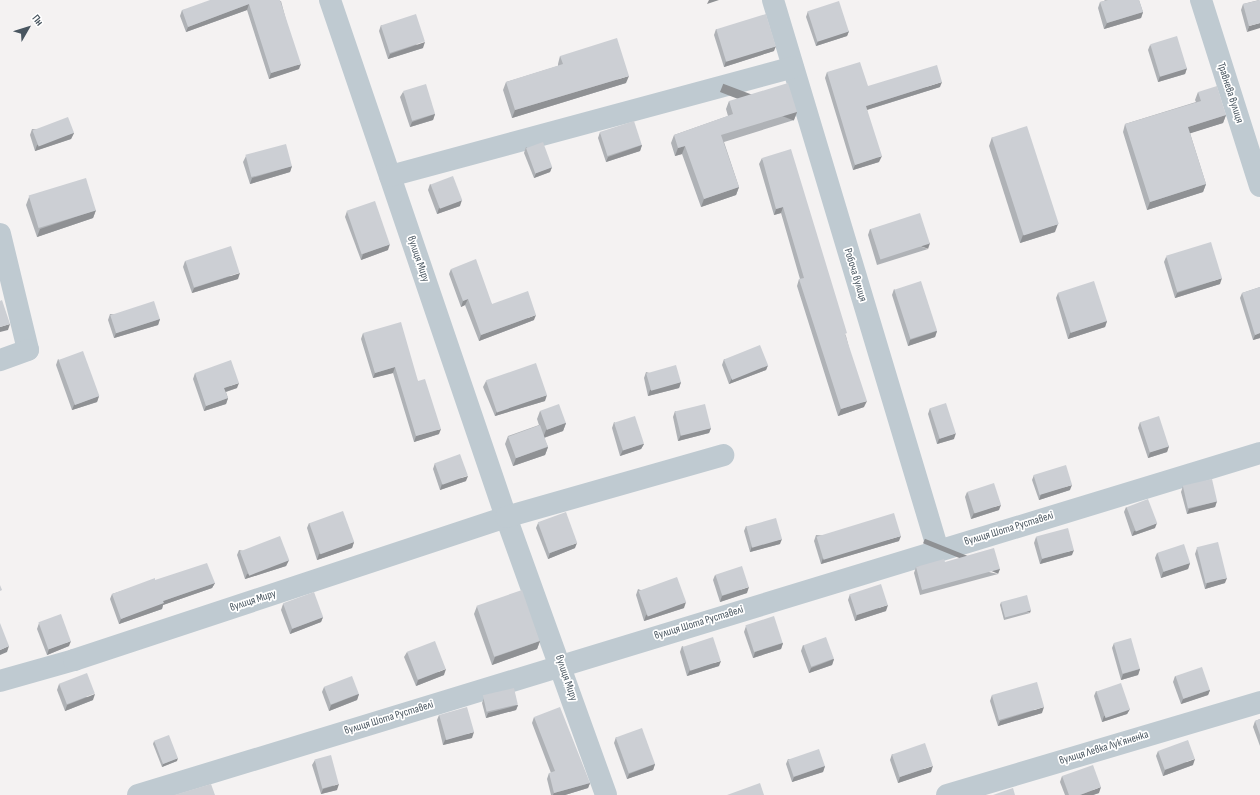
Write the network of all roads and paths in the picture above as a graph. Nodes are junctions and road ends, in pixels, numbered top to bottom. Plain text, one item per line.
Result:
1 (330, 0) edge
2 (774, 0) edge
3 (1201, 0) edge
4 (793, 67) junction
5 (390, 176) junction
6 (1260, 186) edge
7 (0, 234) edge
8 (0, 360) edge
9 (1260, 453) edge
10 (723, 455) dead end
11 (506, 517) junction
12 (938, 550) junction
13 (562, 665) junction
14 (0, 681) edge
15 (1260, 702) edge
16 (138, 795) edge
17 (606, 795) edge
18 (947, 795) edge

1 - 5 street, вулиця Миру
2 - 4 street, Робоча вулиця
3 - 6 street, Травнева вулиця
4 - 5 street
4 - 12 street, Робоча вулиця
5 - 11 street, вулиця Миру
7 - 8 street
9 - 12 street, вулиця Шота Руставелі
10 - 11 street, вулиця Миру
11 - 13 street, вулиця Миру
11 - 14 street, вулиця Миру
12 - 13 street, вулиця Шота Руставелі
13 - 16 street, вулиця Шота Руставелі
13 - 17 street, вулиця Миру
15 - 18 street, вулиця Левка Лукʼяненка

